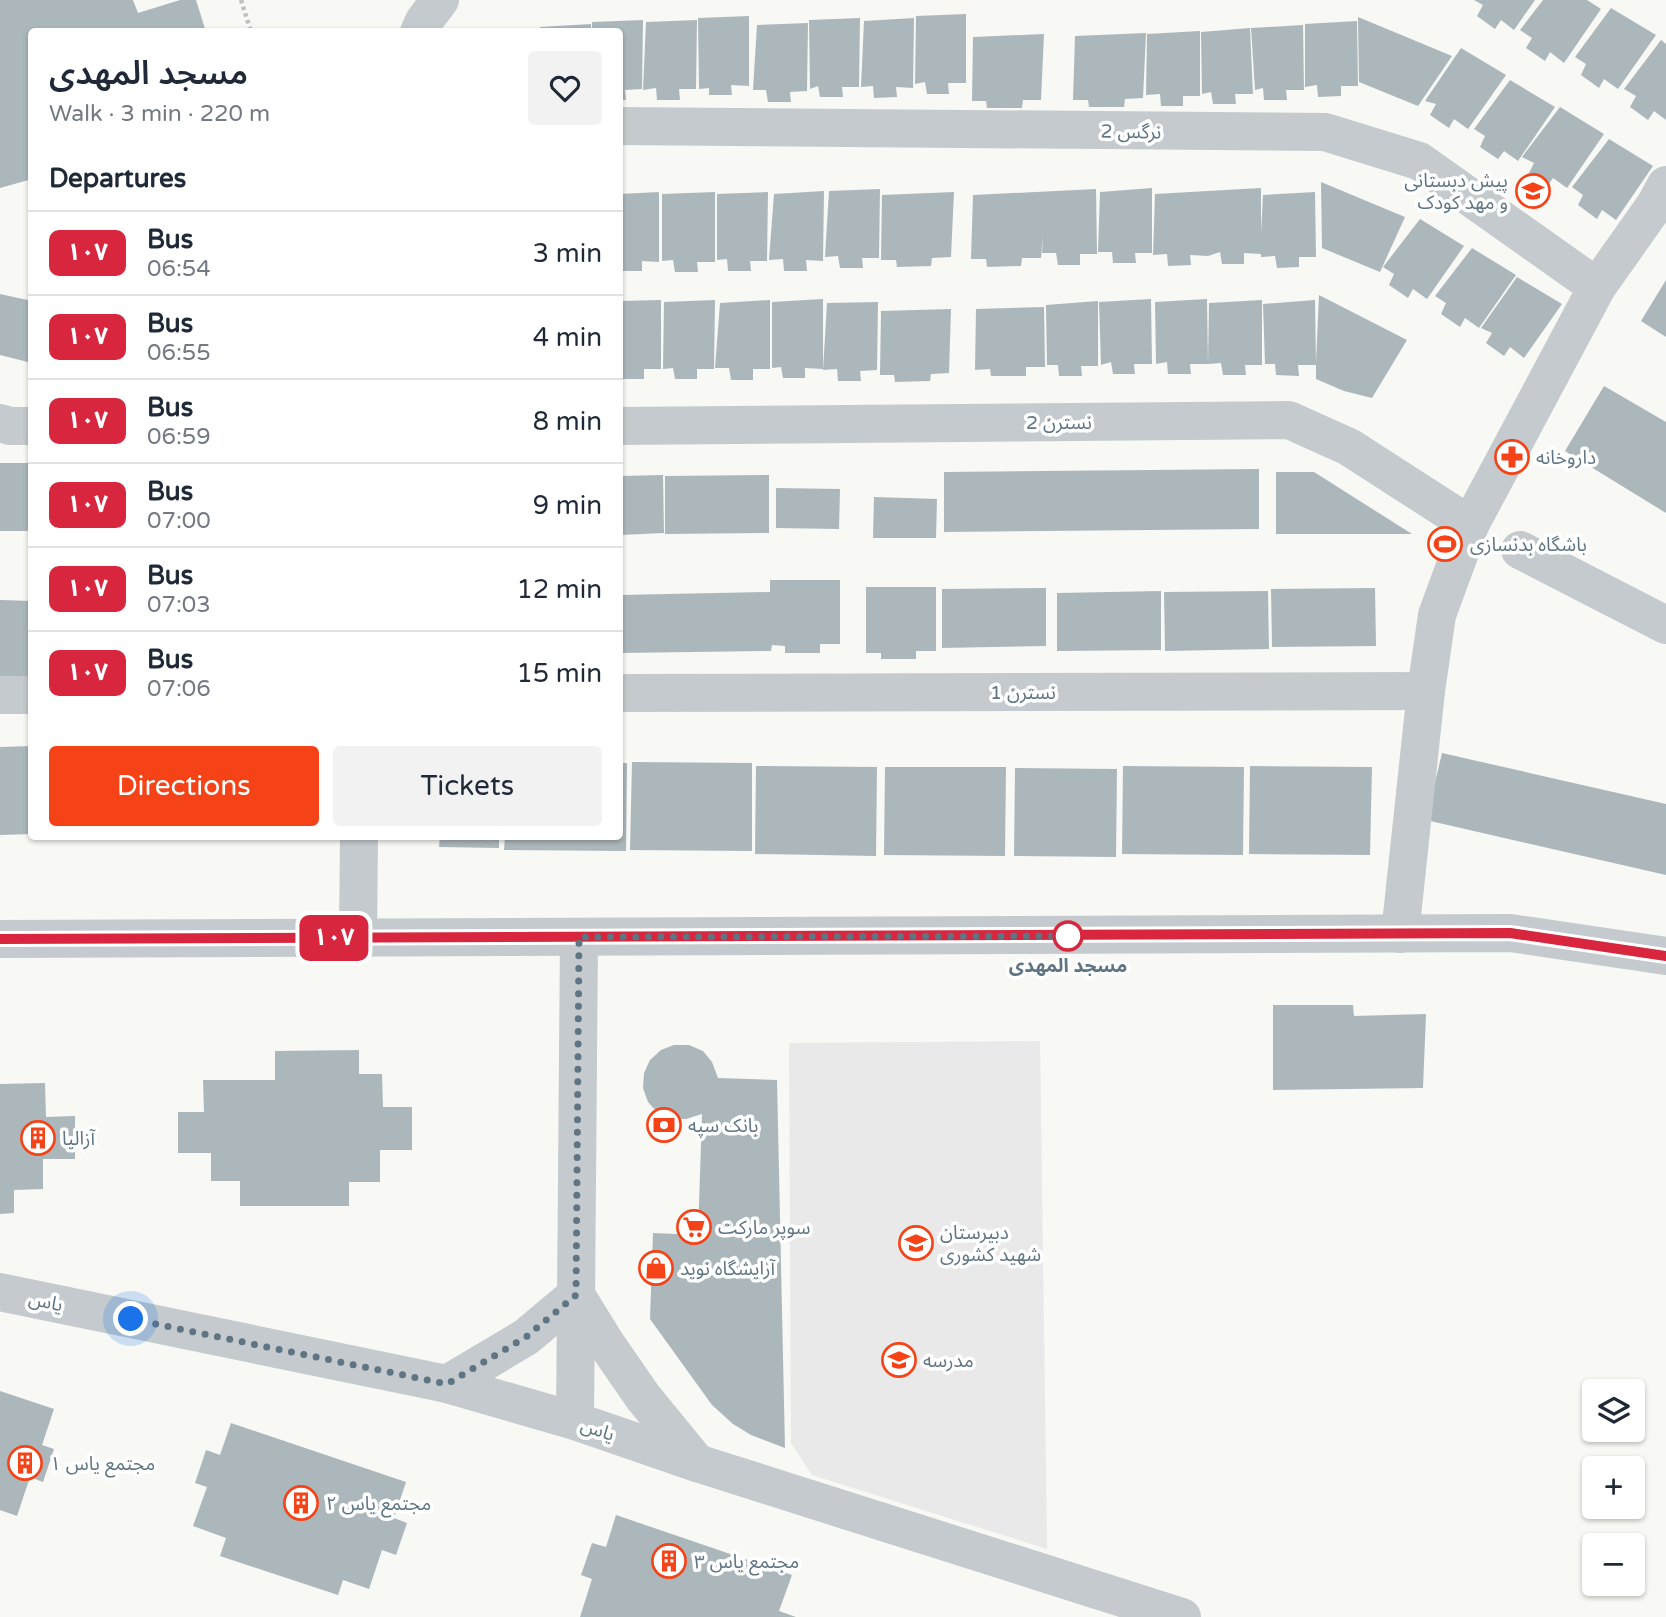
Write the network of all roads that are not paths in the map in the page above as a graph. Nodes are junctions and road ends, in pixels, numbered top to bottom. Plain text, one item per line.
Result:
1 (440, 0) edge
2 (422, 28) edge
3 (623, 126) edge
4 (1662, 200) edge
5 (1597, 287) junction
6 (0, 423) edge
7 (28, 426) edge
8 (623, 426) edge
9 (1470, 525) junction
10 (1521, 550) dead end
11 (1666, 625) edge
12 (1426, 691) junction
13 (623, 693) edge
14 (0, 695) edge
15 (28, 695) edge
16 (359, 840) edge
17 (1401, 934) junction
18 (579, 937) junction
19 (358, 938) junction
20 (0, 939) edge
21 (1666, 956) edge
22 (0, 1292) edge
23 (576, 1295) junction
24 (447, 1384) junction
25 (575, 1421) junction
26 (697, 1463) junction
27 (1182, 1617) edge

1 - 2 street
3 - 5 street, نرگس 2
4 - 5 street
5 - 9 street
6 - 7 street
8 - 9 street, نسترن 2
9 - 12 street
10 - 11 street
12 - 13 street, نسترن 1
12 - 17 street
14 - 15 street
16 - 19 street
17 - 18 street
17 - 21 street
18 - 19 street
18 - 23 street
19 - 20 street
22 - 24 street, یاس
23 - 24 street
23 - 25 street
23 - 26 street
24 - 25 street, یاس
25 - 26 street, یاس
26 - 27 street, یاس

